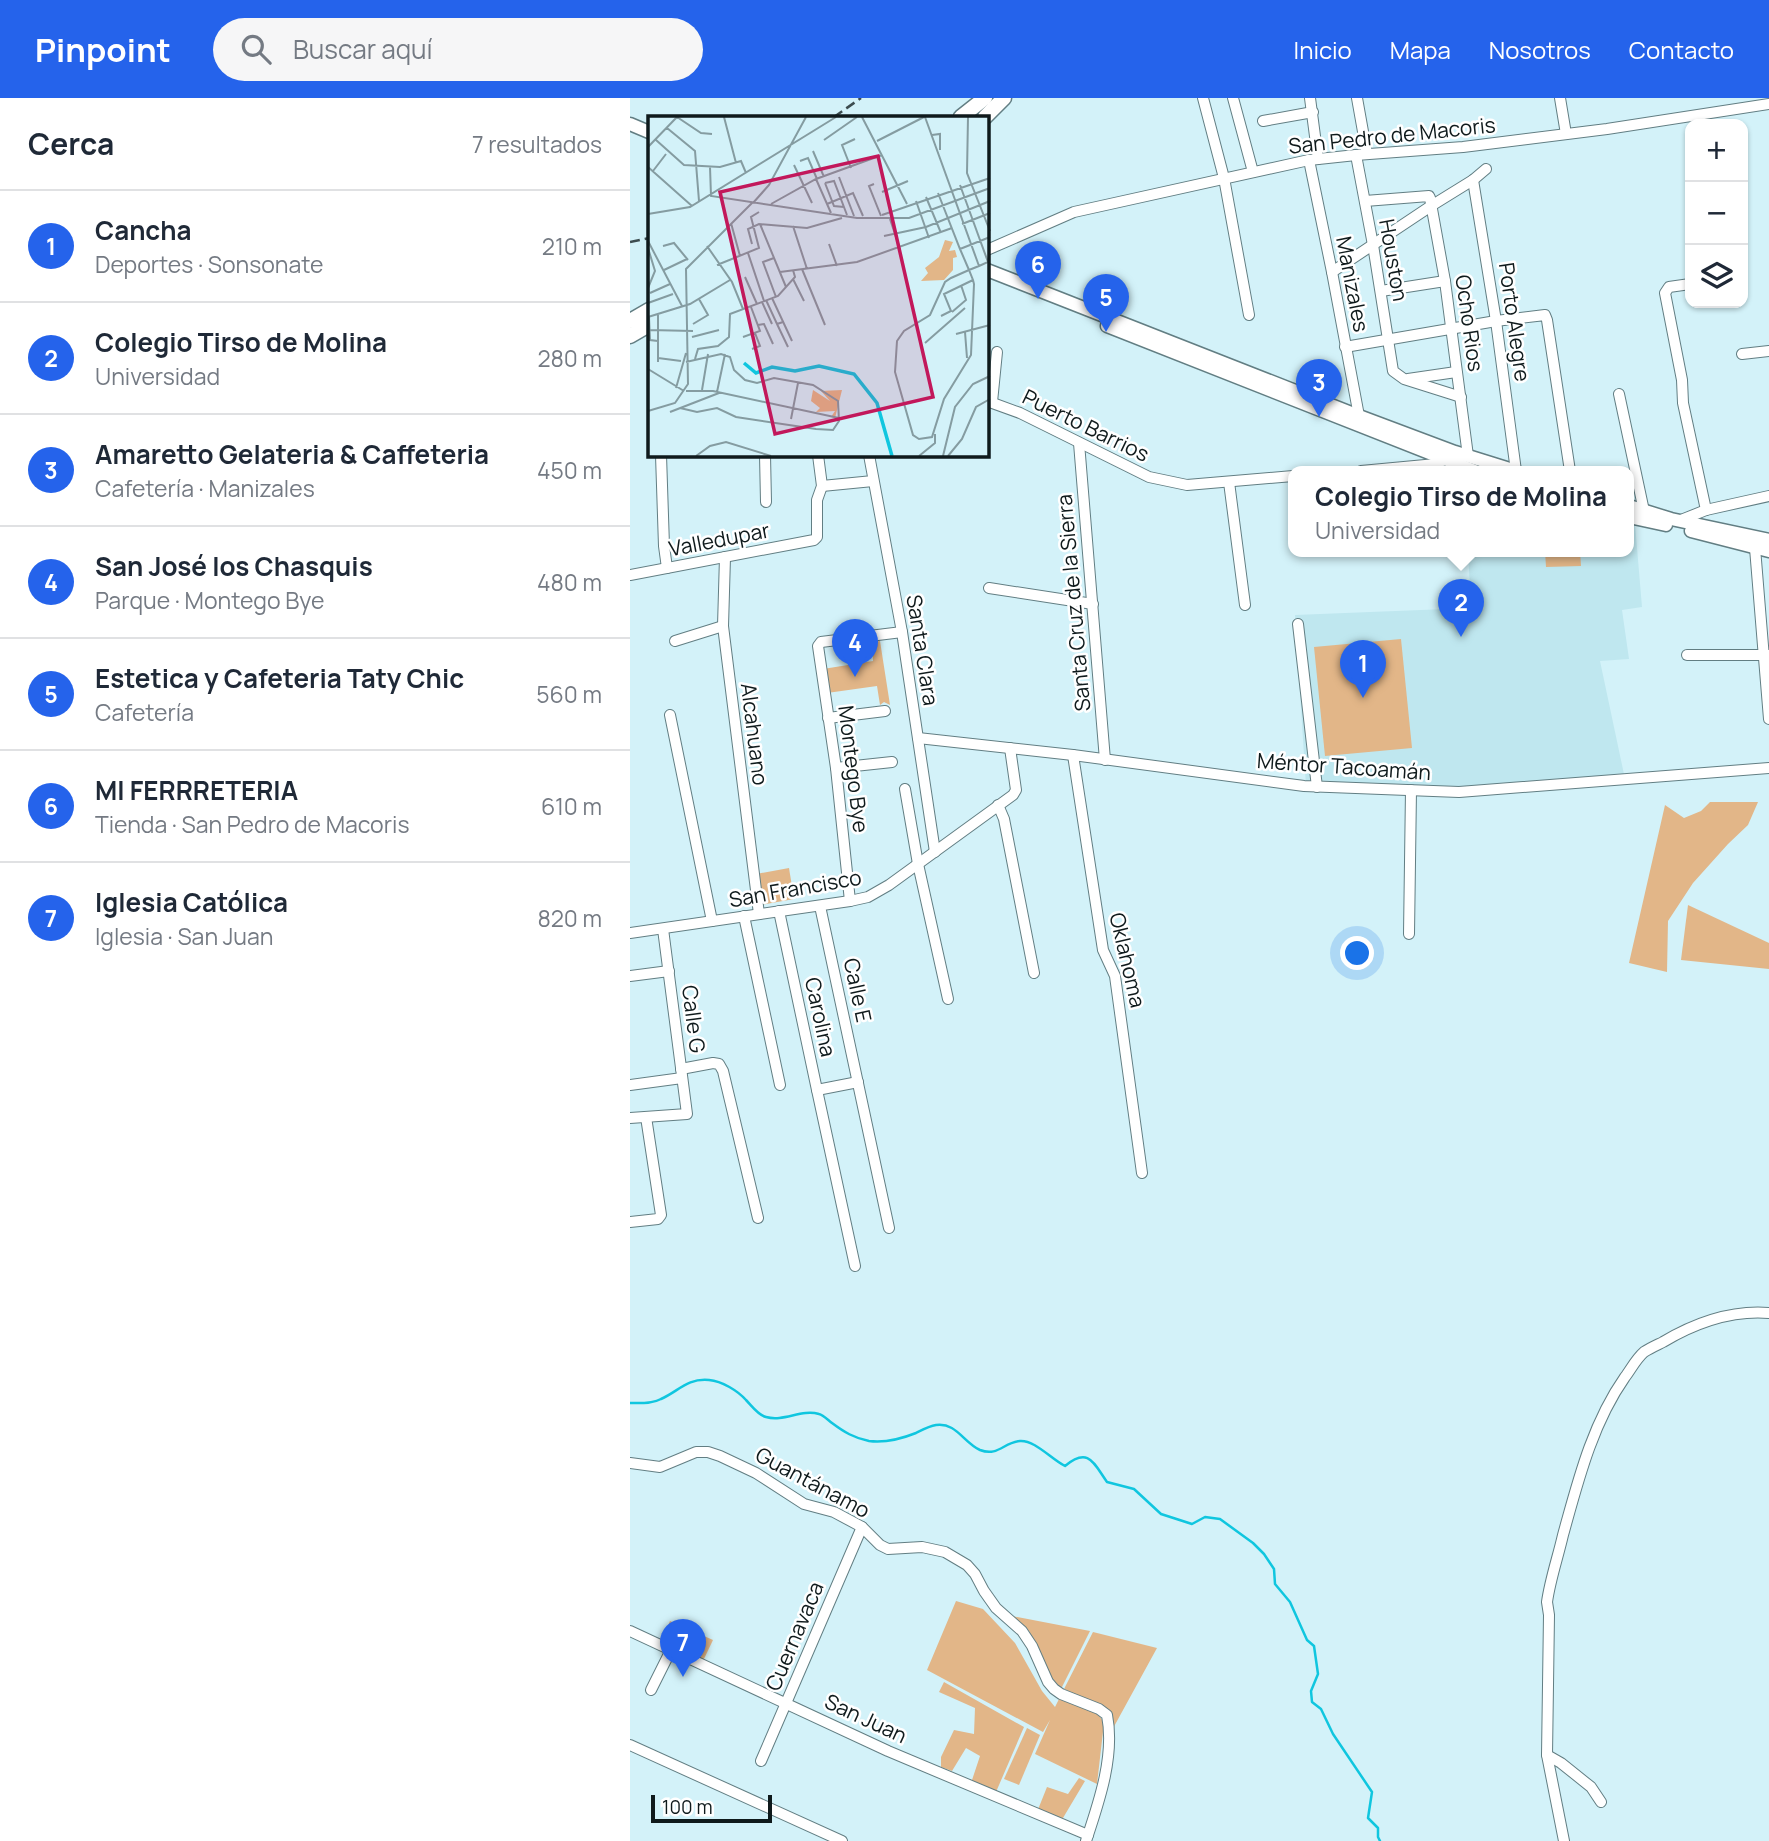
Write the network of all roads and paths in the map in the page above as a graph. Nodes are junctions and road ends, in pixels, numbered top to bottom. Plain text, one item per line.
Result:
1 (985, 98) edge
2 (1004, 98) edge
3 (1203, 98) edge
4 (1233, 98) edge
5 (1310, 98) edge
6 (1357, 98) edge
7 (1560, 98) edge
8 (1769, 104) edge
9 (1313, 112) junction
10 (962, 116) edge
11 (986, 116) edge
12 (1263, 121) dead end
13 (630, 124) edge
14 (648, 132) edge
15 (630, 133) edge
16 (1566, 134) junction
17 (648, 141) edge
18 (1361, 154) junction
19 (1314, 160) junction
20 (1486, 169) dead end
21 (1253, 172) junction
22 (1224, 178) junction
23 (1474, 180) junction
24 (1365, 201) junction
25 (1430, 201) junction
26 (1373, 245) junction
27 (989, 249) edge
28 (989, 271) edge
29 (1332, 272) junction
30 (989, 280) edge
31 (1445, 281) junction
32 (1685, 285) edge
33 (1381, 291) junction
34 (1249, 316) dead end
35 (1496, 321) junction
36 (648, 327) edge
37 (1451, 330) junction
38 (630, 337) edge
39 (1388, 340) junction
40 (1345, 347) junction
41 (1769, 351) edge
42 (998, 352) dead end
43 (1742, 354) dead end
44 (1456, 372) junction
45 (1404, 379) junction
46 (1619, 394) dead end
47 (1461, 397) junction
48 (990, 402) edge
49 (1359, 416) junction
50 (1079, 443) junction
51 (1451, 456) junction
52 (1468, 456) junction
53 (661, 457) edge
54 (765, 457) edge
55 (818, 457) edge
56 (869, 457) edge
57 (1415, 466) edge
58 (1467, 466) edge
59 (1500, 466) edge
60 (1515, 466) edge
61 (1569, 466) edge
62 (1288, 476) edge
63 (873, 481) junction
64 (1229, 482) junction
65 (822, 486) junction
66 (1769, 496) edge
67 (766, 502) dead end
68 (1634, 508) edge
69 (1706, 510) junction
70 (1644, 511) junction
71 (1634, 518) edge
72 (1681, 520) junction
73 (1769, 540) edge
74 (1755, 548) junction
75 (1769, 551) edge
76 (725, 557) junction
77 (667, 568) junction
78 (630, 575) edge
79 (989, 588) dead end
80 (1093, 604) junction
81 (1245, 605) dead end
82 (1298, 624) dead end
83 (723, 626) junction
84 (902, 632) junction
85 (675, 641) dead end
86 (1686, 655) dead end
87 (1766, 655) edge
88 (885, 711) dead end
89 (670, 715) dead end
90 (828, 718) junction
91 (1769, 719) edge
92 (918, 738) junction
93 (1010, 748) junction
94 (1073, 755) junction
95 (1105, 760) junction
96 (892, 762) dead end
97 (836, 768) junction
98 (1769, 768) edge
99 (1317, 787) junction
100 (905, 789) dead end
101 (1411, 790) junction
102 (998, 806) junction
103 (935, 852) junction
104 (918, 864) junction
105 (850, 901) junction
106 (820, 906) junction
107 (779, 911) junction
108 (759, 914) junction
109 (744, 916) junction
110 (712, 922) junction
111 (663, 929) junction
112 (630, 933) edge
113 (1409, 934) dead end
114 (669, 971) junction
115 (1034, 973) dead end
116 (630, 976) edge
117 (948, 999) dead end
118 (682, 1073) junction
119 (858, 1082) junction
120 (630, 1085) edge
121 (780, 1085) dead end
122 (817, 1090) junction
123 (646, 1117) junction
124 (630, 1118) edge
125 (1142, 1173) dead end
126 (758, 1219) dead end
127 (630, 1223) edge
128 (889, 1228) dead end
129 (855, 1266) dead end
130 (1769, 1313) edge
131 (630, 1463) edge
132 (862, 1527) junction
133 (630, 1631) edge
134 (671, 1650) junction
135 (651, 1690) dead end
136 (786, 1703) junction
137 (630, 1745) edge
138 (1547, 1755) junction
139 (761, 1762) dead end
140 (1601, 1802) dead end
141 (1087, 1838) edge
142 (842, 1841) edge
143 (1564, 1841) edge

1 - 10 main road
2 - 11 main road
3 - 22 street
4 - 21 street
5 - 9 street, Manizales
6 - 18 street, Houston
7 - 16 street
8 - 16 street, San Pedro de Macoris
9 - 12 street
9 - 19 street, Manizales
13 - 14 street
15 - 17 street
16 - 18 street, San Pedro de Macoris
18 - 19 street, San Pedro de Macoris
18 - 24 street, Houston
19 - 21 street, San Pedro de Macoris
19 - 29 street, Manizales
20 - 23 street
21 - 22 street, San Pedro de Macoris
22 - 27 street, San Pedro de Macoris
22 - 34 street
23 - 25 street
23 - 35 street, Porto Alegre
24 - 25 street
24 - 26 street, Houston
25 - 26 street
25 - 31 street, Ocho Rios
26 - 29 street
26 - 33 street, Houston
28 - 49 street
29 - 40 street, Manizales
30 - 51 street
31 - 33 street
31 - 37 street, Ocho Rios
32 - 69 street
33 - 39 street, Houston
35 - 37 street
35 - 60 street, Porto Alegre
35 - 61 street
36 - 38 main road
37 - 39 street
37 - 44 street, Ocho Rios
39 - 40 street
39 - 45 street, Houston
40 - 49 street, Manizales
41 - 43 street
42 - 48 street
44 - 45 street
44 - 47 street, Ocho Rios
45 - 47 street
46 - 70 street
47 - 52 street, Ocho Rios
48 - 50 street, Puerto Barrios
49 - 51 street
50 - 64 street, Puerto Barrios
50 - 80 street, Santa Cruz de la Sierra
51 - 52 street
51 - 57 street
51 - 58 street
52 - 59 street
53 - 77 street
54 - 67 street
55 - 65 street
56 - 63 street, Santa Clara
62 - 64 street, Puerto Barrios
63 - 65 street
63 - 84 street, Santa Clara
64 - 81 street
65 - 76 street, Valledupar
66 - 69 street
68 - 70 street
69 - 72 street
70 - 72 street
71 - 74 street
72 - 73 street
74 - 75 street
74 - 87 street
76 - 77 street, Valledupar
76 - 83 street, Alcahuano
77 - 78 street, Valledupar
79 - 80 street
80 - 95 street, Santa Cruz de la Sierra
82 - 99 street
83 - 85 street
83 - 108 street, Alcahuano
84 - 90 street, Montego Bye
84 - 92 street, Santa Clara
86 - 87 street
87 - 91 street
88 - 90 street
89 - 110 street
90 - 97 street, Montego Bye
92 - 93 street, Méntor Tacoamán
92 - 103 street, Santa Clara
93 - 94 street, Méntor Tacoamán
93 - 102 street, San Francisco
94 - 95 street, Méntor Tacoamán
94 - 125 street, Oklahoma
95 - 99 street, Méntor Tacoamán
96 - 97 street
97 - 105 street, Montego Bye
98 - 101 street, Méntor Tacoamán
99 - 101 street, Méntor Tacoamán
100 - 104 street
101 - 113 street
102 - 103 street, San Francisco
102 - 115 street
103 - 104 street, San Francisco
104 - 105 street, San Francisco
104 - 117 street
105 - 106 street, San Francisco
106 - 107 street, San Francisco
106 - 119 street, Calle E
107 - 108 street, San Francisco
107 - 122 street, Carolina
108 - 109 street, San Francisco
109 - 110 street, San Francisco
109 - 121 street
110 - 111 street, San Francisco
111 - 112 street, San Francisco
111 - 114 street, Calle G
114 - 116 street
114 - 118 street, Calle G
118 - 120 street
118 - 123 street, Calle G
118 - 126 street
119 - 122 street, Carolina
119 - 128 street, Calle E
122 - 129 street
123 - 124 street
123 - 127 street
130 - 138 street
131 - 132 street, Guantánamo
132 - 136 street, Cuernavaca
132 - 141 street, Guantánamo
133 - 134 street, San Juan
134 - 135 street
134 - 136 street, San Juan
136 - 139 street, Cuernavaca
136 - 141 street, San Juan
137 - 142 street
138 - 140 street
138 - 143 street

